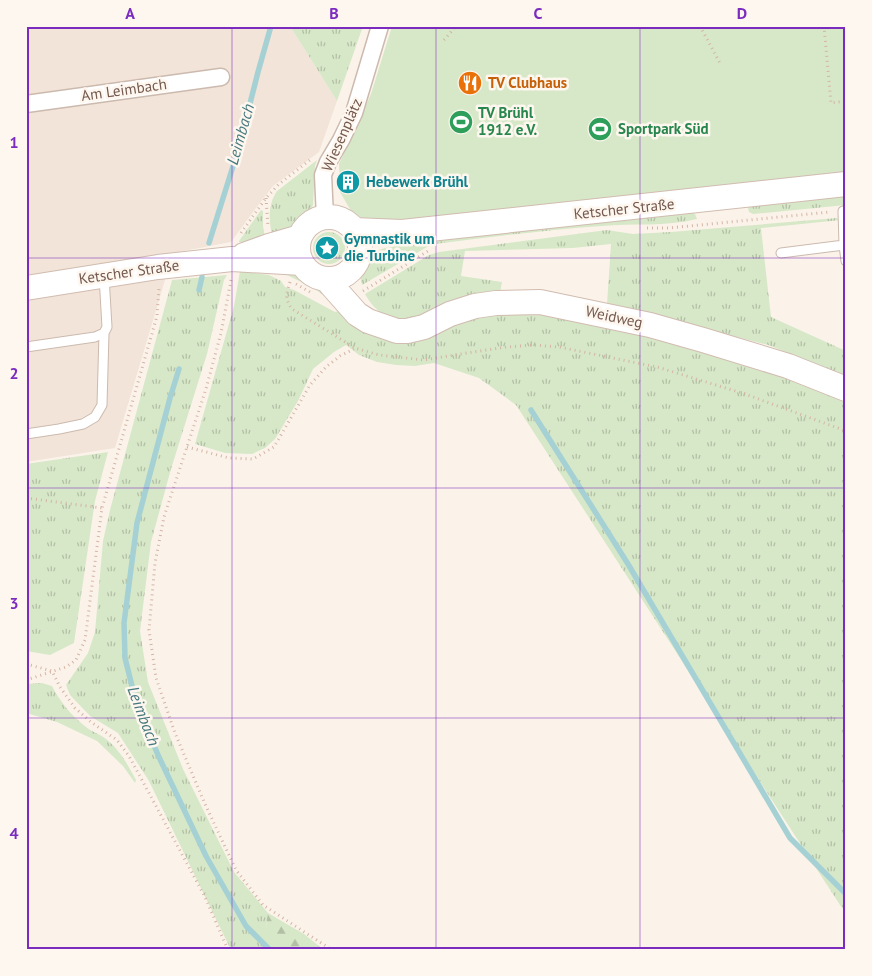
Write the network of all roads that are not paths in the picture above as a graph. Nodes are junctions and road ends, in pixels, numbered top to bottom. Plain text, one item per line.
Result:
1 (380, 26) edge
2 (221, 77) dead end
3 (26, 104) edge
4 (846, 184) edge
5 (843, 211) road end
6 (325, 217) junction
7 (300, 237) junction
8 (844, 245) junction
9 (355, 250) junction
10 (781, 253) dead end
11 (846, 261) edge
12 (220, 263) junction
13 (302, 263) junction
14 (104, 275) junction
15 (320, 287) junction
16 (26, 288) edge
17 (378, 325) junction
18 (104, 333) junction
19 (26, 348) edge
20 (846, 389) edge
21 (26, 434) edge

1 - 6 street, Wiesenplätz
2 - 3 street, Am Leimbach
4 - 9 main road, Ketscher Straße
5 - 8 lane
6 - 7 main road
6 - 9 main road
7 - 12 main road, Ketscher Straße
7 - 13 main road
8 - 10 lane
8 - 11 lane
9 - 15 main road
9 - 17 main road
12 - 13 main road, Ketscher Straße
12 - 14 main road, Ketscher Straße
13 - 15 main road
14 - 16 main road, Ketscher Straße
14 - 18 lane
15 - 17 main road, Weidweg
17 - 20 main road, Weidweg
18 - 19 lane
18 - 21 lane

